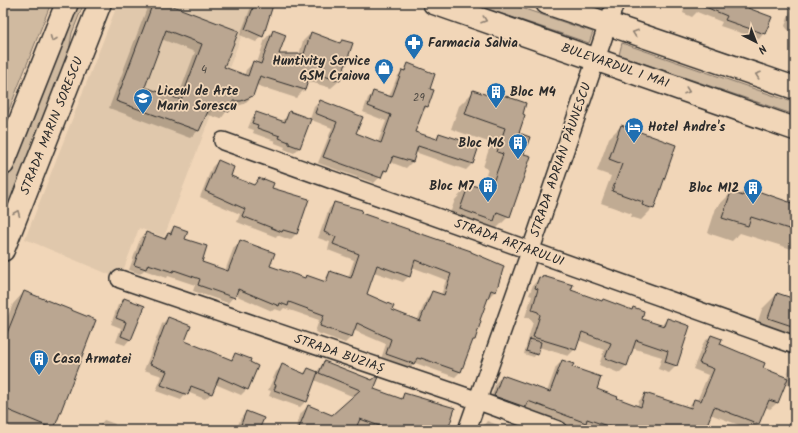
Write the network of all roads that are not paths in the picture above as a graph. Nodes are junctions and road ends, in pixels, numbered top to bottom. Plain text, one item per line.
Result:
1 (67, 3) edge
2 (100, 3) edge
3 (434, 3) edge
4 (547, 3) edge
5 (615, 3) edge
6 (608, 24) junction
7 (596, 60) junction
8 (795, 88) edge
9 (795, 129) edge
10 (223, 141) dead end
11 (3, 164) edge
12 (3, 250) edge
13 (530, 251) junction
14 (120, 279) dead end
15 (795, 345) edge
16 (476, 400) junction
17 (467, 430) edge
18 (558, 430) edge

1 -> 11 main road
12 -> 2 main road, STRADA MARIN SORESCU
3 -> 7 main road, BULEVARDUL 1 MAI
4 - 6 main road
5 - 6 street, STRADA ADRIAN PĂUNESCU
6 - 7 street, STRADA ADRIAN PĂUNESCU
8 -> 6 main road
7 -> 9 main road, BULEVARDUL 1 MAI
7 - 13 street, STRADA ADRIAN PĂUNESCU
10 - 13 street, STRADA ARȚARULUI
13 - 15 street, STRADA ARȚARULUI
13 - 16 street, STRADA ADRIAN PĂUNESCU
14 - 16 street, STRADA BUZIAȘ
16 - 17 street, STRADA ADRIAN PĂUNESCU
16 - 18 street, STRADA BUZIAȘ

